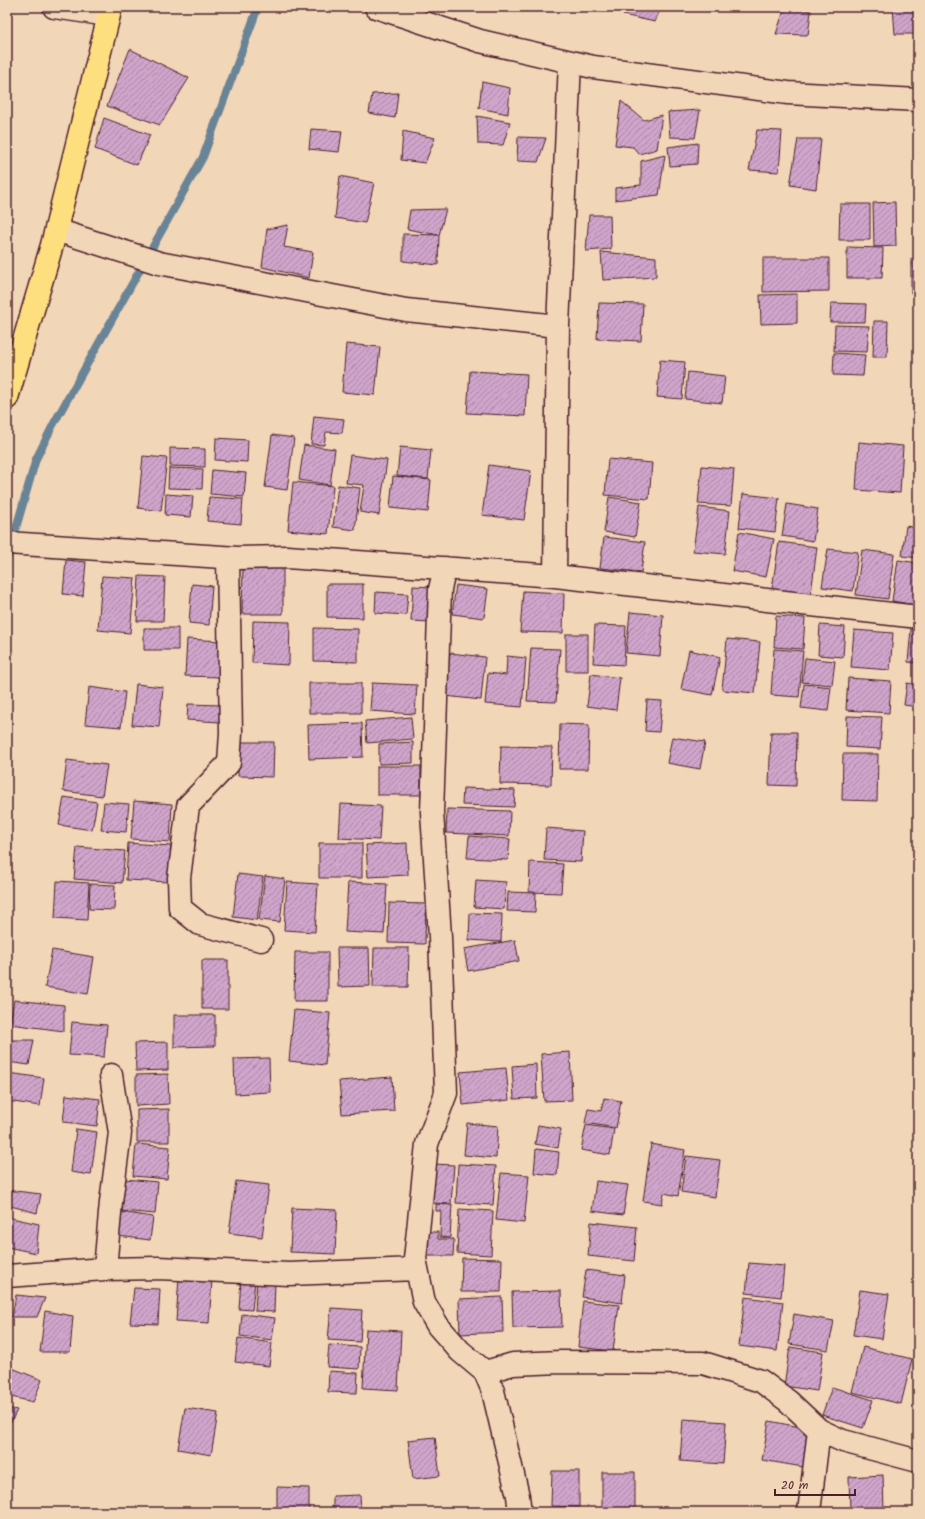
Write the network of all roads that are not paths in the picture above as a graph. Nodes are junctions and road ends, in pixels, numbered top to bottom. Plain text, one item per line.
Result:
1 (54, 7) edge
2 (376, 7) edge
3 (110, 11) edge
4 (570, 62) junction
5 (918, 100) edge
6 (56, 230) junction
7 (558, 326) junction
8 (7, 398) edge
9 (15, 544) edge
10 (228, 558) junction
11 (445, 568) junction
12 (556, 576) junction
13 (918, 617) edge
14 (261, 940) dead end
15 (110, 1074) dead end
16 (105, 1268) junction
17 (417, 1269) junction
18 (7, 1276) edge
19 (485, 1372) junction
20 (820, 1430) junction
21 (918, 1461) edge
22 (520, 1512) edge
23 (809, 1512) edge

1 - 3 street
2 - 4 street
3 - 6 main road
4 - 5 street
4 - 7 street
6 - 7 street
6 - 8 main road
7 - 12 street
9 - 10 street
10 - 11 street
10 - 14 street
11 - 12 street
11 - 17 street
12 - 13 street
15 - 16 street
16 - 17 street
16 - 18 street
17 - 19 street
19 - 20 street
19 - 22 street
20 - 21 street
20 - 23 street

